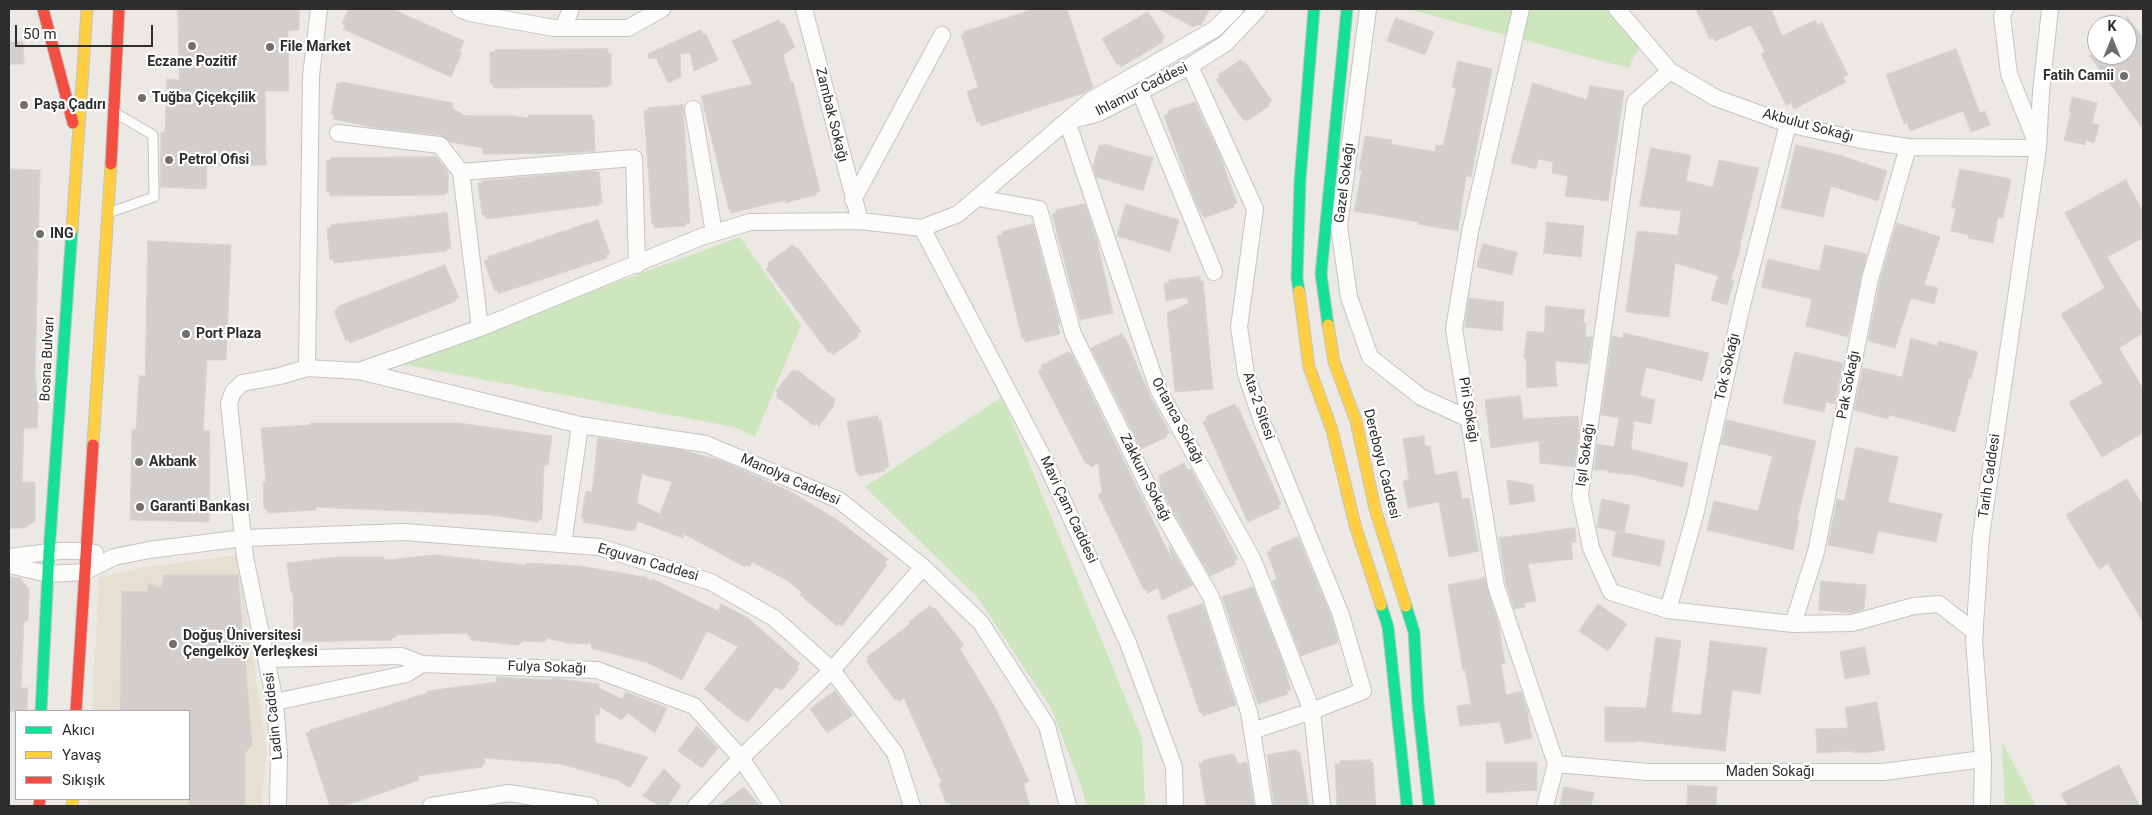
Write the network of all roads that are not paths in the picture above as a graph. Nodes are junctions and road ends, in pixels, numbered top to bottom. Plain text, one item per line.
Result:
1 (43, 9) edge
2 (88, 9) edge
3 (118, 9) edge
4 (319, 9) edge
5 (460, 9) edge
6 (571, 9) edge
7 (662, 9) edge
8 (804, 9) edge
9 (1235, 9) edge
10 (1258, 9) edge
11 (1314, 9) edge
12 (1347, 9) edge
13 (1368, 9) edge
14 (1521, 9) edge
15 (1617, 9) edge
16 (2005, 9) edge
17 (2050, 9) edge
18 (100, 14) edge
19 (564, 28) junction
20 (118, 30) junction
21 (942, 35) dead end
22 (1190, 66) junction
23 (1670, 71) junction
24 (1140, 92) junction
25 (693, 109) dead end
26 (115, 113) junction
27 (1066, 122) junction
28 (1788, 124) junction
29 (338, 133) dead end
30 (78, 143) junction
31 (1908, 147) junction
32 (2038, 148) junction
33 (461, 172) junction
34 (978, 198) junction
35 (853, 200) junction
36 (108, 212) junction
37 (860, 221) junction
38 (922, 228) junction
39 (714, 233) junction
40 (637, 265) junction
41 (1214, 272) dead end
42 (480, 328) junction
43 (307, 368) junction
44 (359, 371) junction
45 (1469, 420) junction
46 (580, 425) junction
47 (244, 538) junction
48 (563, 544) junction
49 (86, 551) junction
50 (49, 552) junction
51 (9, 557) edge
52 (114, 557) junction
53 (9, 565) edge
54 (923, 567) junction
55 (84, 572) junction
56 (48, 574) junction
57 (1668, 610) junction
58 (1793, 624) junction
59 (1975, 632) junction
60 (268, 659) junction
61 (422, 664) junction
62 (832, 670) junction
63 (275, 702) junction
64 (41, 710) edge
65 (76, 710) edge
66 (1312, 711) junction
67 (1252, 731) junction
68 (741, 758) junction
69 (1983, 759) junction
70 (1556, 764) junction
71 (278, 806) edge
72 (431, 806) edge
73 (590, 806) edge
74 (696, 806) edge
75 (773, 806) edge
76 (912, 806) edge
77 (1068, 806) edge
78 (1175, 806) edge
79 (1264, 806) edge
80 (1322, 806) edge
81 (1407, 806) edge
82 (1429, 806) edge
83 (1546, 806) edge
84 (1982, 806) edge

1 - 30 main road
2 - 30 main road, Bosna Bulvarı
3 - 20 main road
4 - 43 street
5 - 19 street
6 - 19 street
7 - 19 street
8 - 35 street, Zambak Sokağı
9 - 27 street
10 - 22 street, Ihlamur Caddesi
11 - 81 main road
12 - 82 main road, Dereboyu Caddesi
13 - 45 street, Gazel Sokağı
14 - 45 street, Piri Sokağı
15 - 23 street, Akbulut Sokağı
16 - 32 street, Tarih Caddesi
17 - 32 street, Tarih Caddesi
18 - 20 main road
20 - 26 main road
21 - 35 street
22 - 24 street, Ihlamur Caddesi
22 - 66 street, Ata-2 Sitesi
23 - 28 street, Akbulut Sokağı
23 - 57 street, Işıl Sokağı
24 - 27 street, Ihlamur Caddesi
24 - 41 street
25 - 39 street
26 - 36 main road
26 - 36 lane
27 - 34 street, Ihlamur Caddesi
27 - 66 street, Ortanca Sokağı
28 - 31 street, Akbulut Sokağı
28 - 57 street, Tok Sokağı
29 - 33 street
30 - 50 main road, Bosna Bulvarı
31 - 32 street, Akbulut Sokağı
31 - 58 street, Pak Sokağı
32 - 59 street, Tarih Caddesi
33 - 40 street
33 - 42 street
34 - 38 street, Ihlamur Caddesi
34 - 67 street, Zakkum Sokağı
35 - 37 street, Zambak Sokağı
36 - 49 main road
37 - 38 street
37 - 39 street
38 - 78 street, Mavi Çam Caddesi
39 - 40 street
40 - 42 street
42 - 44 street
43 - 44 street, Ladin Caddesi
43 - 47 street, Ladin Caddesi
44 - 46 street, Manolya Caddesi
45 - 70 street, Piri Sokağı
46 - 48 street
46 - 54 street, Manolya Caddesi
47 - 48 street, Erguvan Caddesi
47 - 52 street, Erguvan Caddesi
47 - 60 street, Ladin Caddesi
48 - 62 street, Erguvan Caddesi
49 - 50 street
49 - 52 street
49 - 55 main road
50 - 51 street
50 - 56 main road, Bosna Bulvarı
52 - 55 street
53 - 56 street
54 - 62 street
54 - 77 street, Manolya Caddesi
55 - 56 street
55 - 65 main road
56 - 64 main road, Bosna Bulvarı
57 - 58 street, Işıl Sokağı
58 - 59 street, Işıl Sokağı
59 - 69 street, Tarih Caddesi
60 - 61 street, Fulya Sokağı
60 - 63 street, Ladin Caddesi
61 - 63 street
61 - 68 street, Fulya Sokağı
62 - 68 street
62 - 76 street, Erguvan Caddesi
63 - 71 street, Ladin Caddesi
66 - 67 street, Ata-2 Sitesi
66 - 80 street
67 - 79 street, Zakkum Sokağı
68 - 74 street
68 - 75 street, Fulya Sokağı
69 - 70 street, Maden Sokağı
69 - 84 street, Tarih Caddesi
70 - 83 street
72 - 73 street

